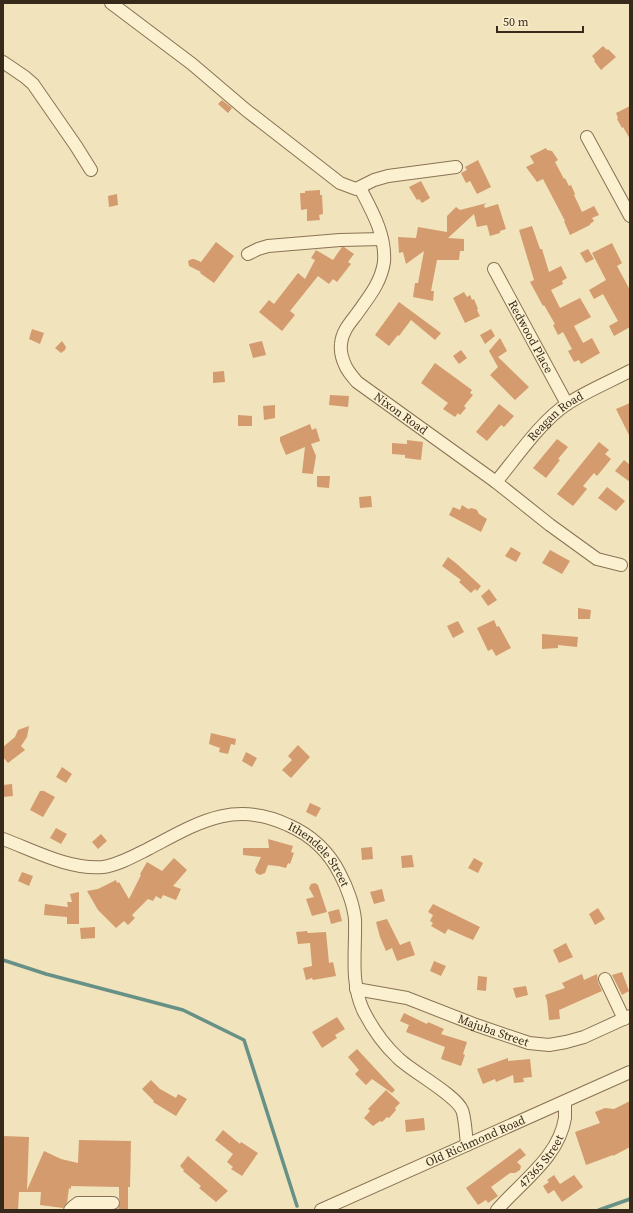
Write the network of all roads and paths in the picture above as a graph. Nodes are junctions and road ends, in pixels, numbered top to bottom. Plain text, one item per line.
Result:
1 (111, 3) edge
2 (3, 62) edge
3 (587, 136) dead end
4 (456, 167) dead end
5 (91, 170) dead end
6 (360, 188) junction
7 (630, 216) edge
8 (382, 240) junction
9 (248, 254) dead end
10 (494, 269) dead end
11 (630, 371) edge
12 (567, 404) junction
13 (496, 482) junction
14 (621, 565) dead end
15 (3, 839) edge
16 (605, 979) dead end
17 (356, 989) junction
18 (627, 1018) edge
19 (630, 1072) edge
20 (565, 1102) junction
21 (467, 1145) junction
22 (113, 1203) dead end
23 (70, 1210) edge
24 (321, 1210) edge
25 (497, 1210) edge

1 - 6 street
2 - 5 street
3 - 7 street
4 - 6 street
6 - 8 street, Nixon Road
8 - 9 street
8 - 13 street, Nixon Road
10 - 12 street, Redwood Place
11 - 12 street, Reagan Road
12 - 13 street, Reagan Road
13 - 14 street, Nixon Road
15 - 17 street, Ithendele Street
16 - 18 street
17 - 18 street, Majuba Street
17 - 21 street, Ithendele Street
19 - 20 street, Old Richmond Road
20 - 21 street, Old Richmond Road
20 - 25 street, 47365 Street
21 - 24 street, Old Richmond Road
22 - 23 street

